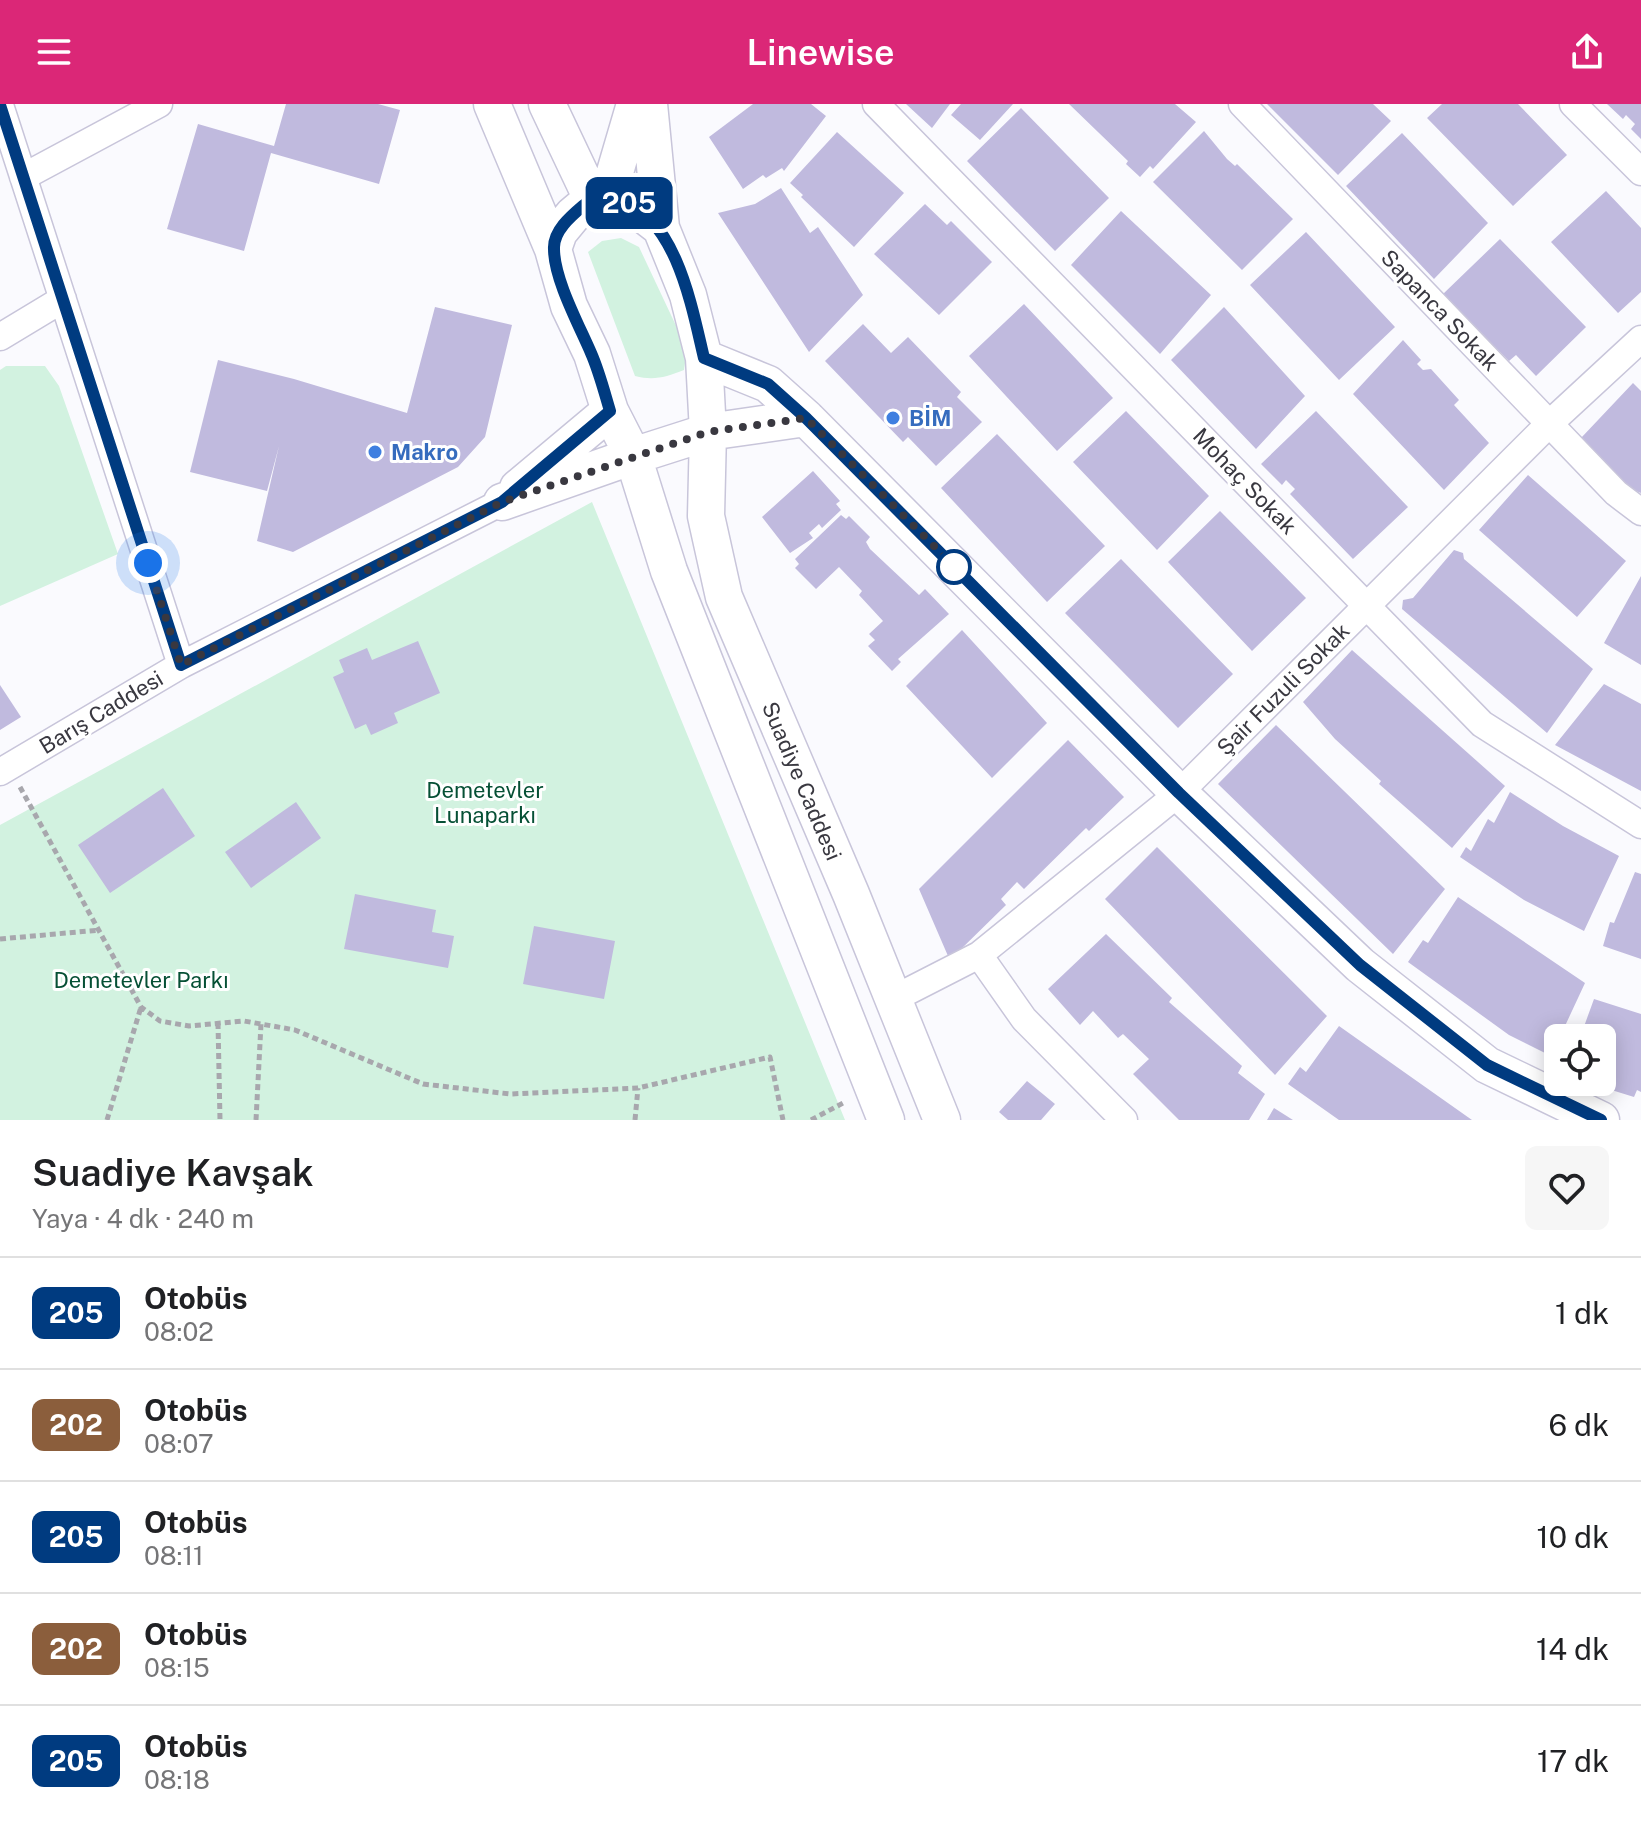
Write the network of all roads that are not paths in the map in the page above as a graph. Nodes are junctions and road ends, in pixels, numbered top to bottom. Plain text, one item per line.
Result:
1 (159, 104) edge
2 (492, 104) edge
3 (547, 104) edge
4 (635, 104) edge
5 (649, 104) edge
6 (876, 104) edge
7 (1242, 104) edge
8 (1573, 104) edge
9 (0, 105) edge
10 (1641, 172) edge
11 (23, 177) junction
12 (600, 197) junction
13 (661, 228) junction
14 (553, 249) junction
15 (63, 299) junction
16 (0, 337) edge
17 (1641, 339) edge
18 (704, 358) junction
19 (610, 411) junction
20 (806, 418) junction
21 (1549, 424) junction
22 (708, 432) junction
23 (633, 456) junction
24 (502, 502) junction
25 (1641, 512) edge
26 (1367, 606) junction
27 (181, 665) junction
28 (4, 769) edge
29 (1179, 793) junction
30 (1641, 825) edge
31 (979, 955) junction
32 (893, 999) junction
33 (886, 1120) edge
34 (942, 1120) edge
35 (1124, 1120) edge
36 (1601, 1120) edge

1 - 11 street
2 - 14 main road, Suadiye Caddesi
3 - 12 main road
4 - 12 main road
5 - 13 main road
6 - 26 street, Mohaç Sokak
7 - 21 street, Sapanca Sokak
8 - 10 street
9 - 11 street
11 - 15 street
12 - 13 main road
12 - 14 main road
13 - 18 main road, Suadiye Caddesi
14 - 19 main road, Suadiye Caddesi
15 - 16 street
15 - 27 street
17 - 21 street, Şair Fuzuli Sokak
18 - 20 main road
18 - 22 main road, Suadiye Caddesi
19 - 23 main road, Suadiye Caddesi
19 - 24 main road, Barış Caddesi
20 - 22 main road
20 - 29 main road
21 - 25 street, Sapanca Sokak
21 - 26 street, Şair Fuzuli Sokak
22 - 23 main road
22 - 32 main road, Suadiye Caddesi
23 - 24 main road, Barış Caddesi
23 - 33 main road, Suadiye Caddesi
24 - 27 street, Barış Caddesi
26 - 29 street, Şair Fuzuli Sokak
26 - 30 street, Mohaç Sokak
27 - 28 street, Barış Caddesi
29 - 31 street, Şair Fuzuli Sokak
29 - 36 main road
31 - 32 street, Şair Fuzuli Sokak
31 - 35 street
32 - 34 main road, Suadiye Caddesi

